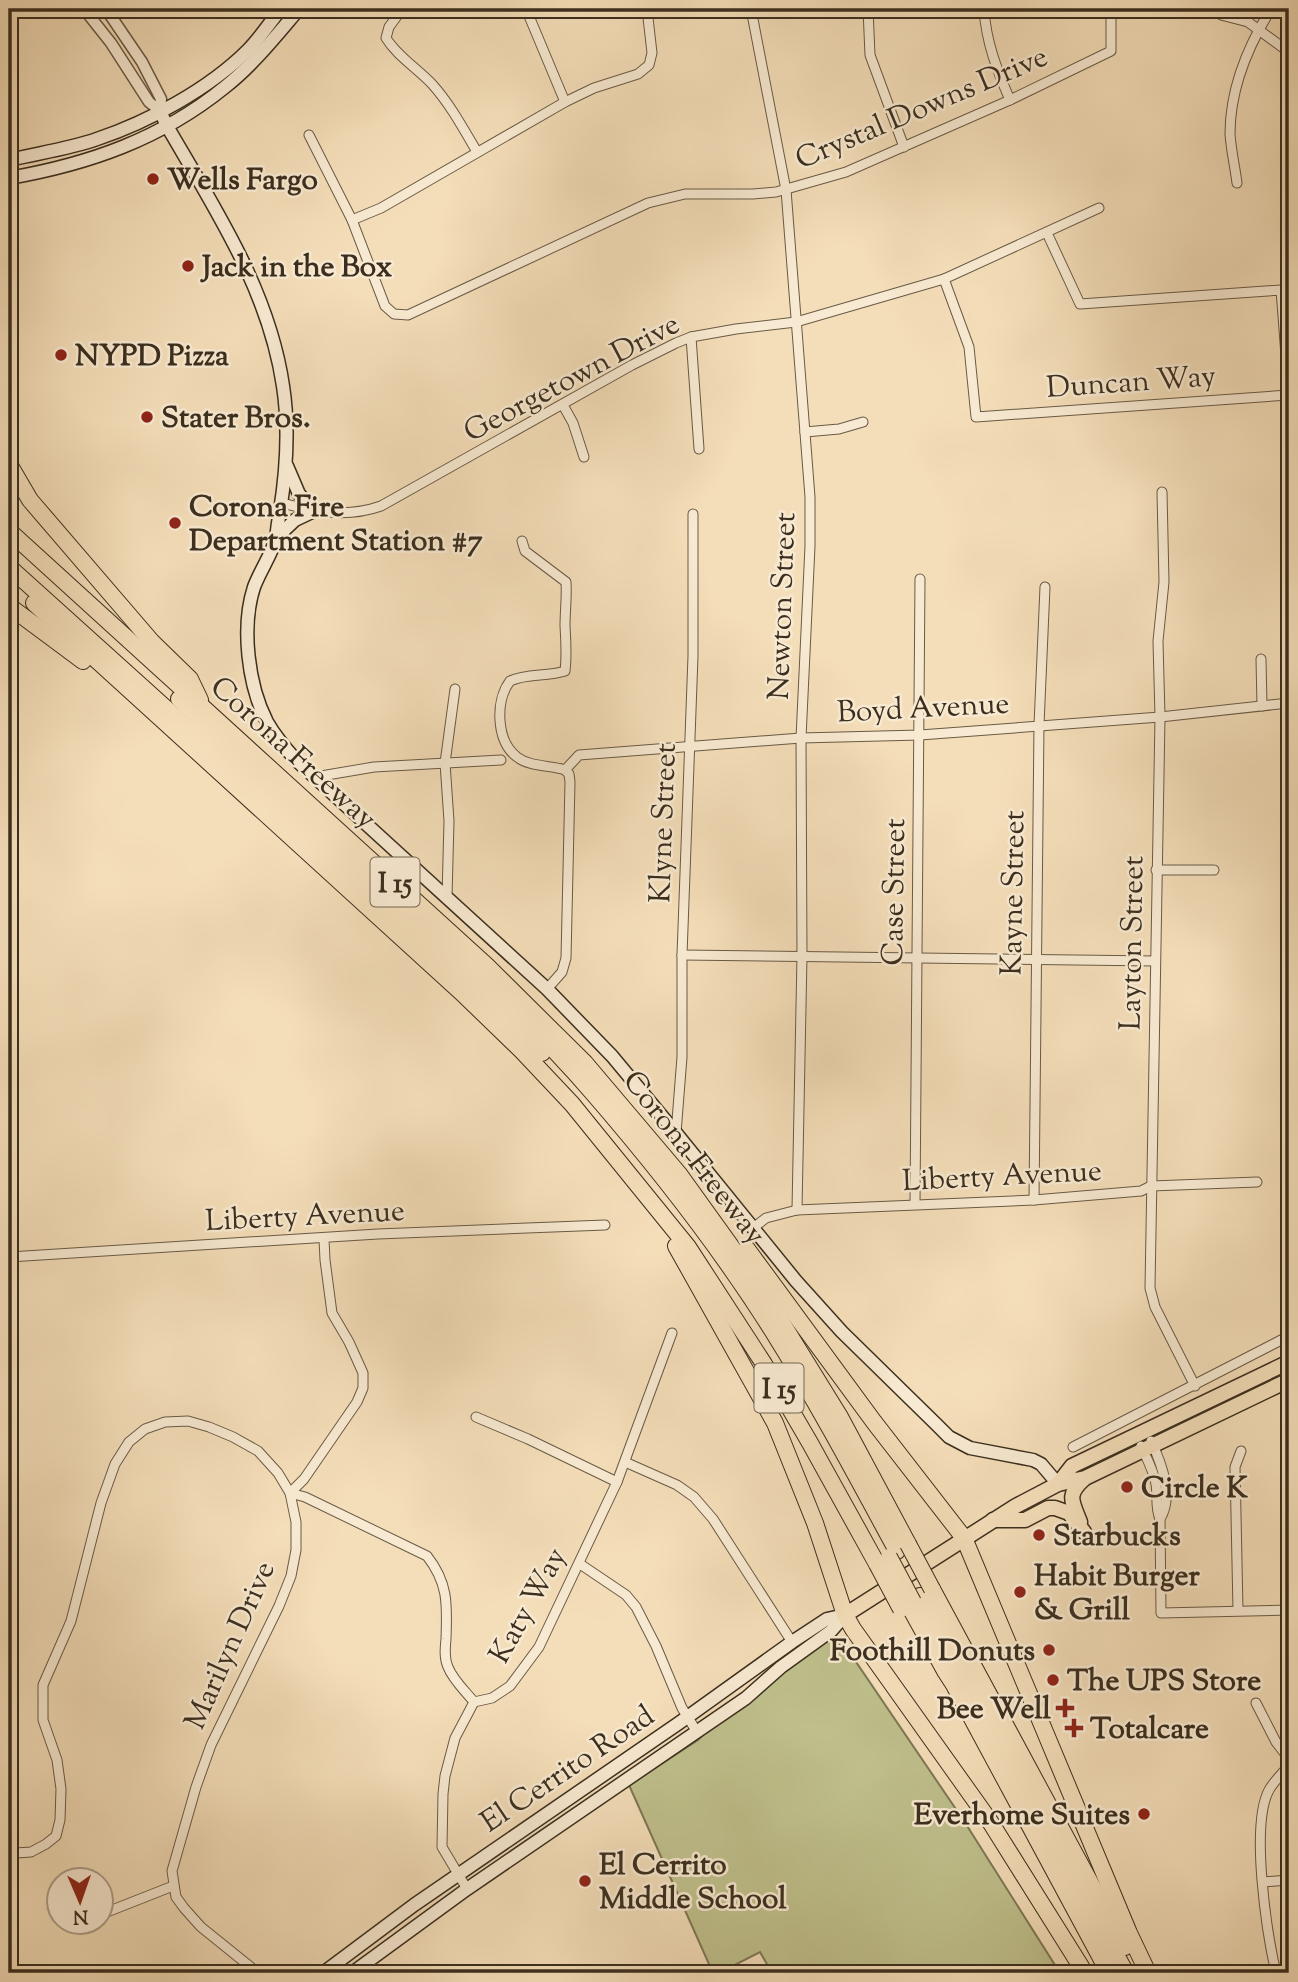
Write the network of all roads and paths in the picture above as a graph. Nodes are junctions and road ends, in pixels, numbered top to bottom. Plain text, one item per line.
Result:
1 (84, 9) edge
2 (106, 9) edge
3 (281, 9) edge
4 (299, 9) edge
5 (402, 9) edge
6 (647, 9) edge
7 (751, 9) edge
8 (868, 9) edge
9 (984, 9) edge
10 (1111, 9) edge
11 (1271, 9) edge
12 (1221, 15) dead end
13 (529, 16) dead end
14 (1259, 29) junction
15 (1289, 51) edge
16 (1010, 100) junction
17 (565, 102) junction
18 (160, 111) junction
19 (167, 126) junction
20 (309, 135) dead end
21 (904, 147) junction
22 (477, 152) junction
23 (9, 160) edge
24 (9, 178) edge
25 (1237, 183) dead end
26 (786, 190) junction
27 (1099, 208) dead end
28 (352, 220) junction
29 (1047, 233) junction
30 (944, 279) junction
31 (796, 322) junction
32 (691, 337) junction
33 (1289, 395) edge
34 (563, 405) junction
35 (863, 422) dead end
36 (805, 432) junction
37 (699, 449) dead end
38 (584, 457) dead end
39 (286, 463) junction
40 (9, 464) edge
41 (1162, 492) dead end
42 (282, 503) junction
43 (314, 511) junction
44 (693, 514) dead end
45 (9, 533) edge
46 (276, 539) junction
47 (522, 541) dead end
48 (9, 566) edge
49 (920, 579) dead end
50 (9, 581) edge
51 (1045, 587) dead end
52 (9, 606) edge
53 (1261, 659) dead end
54 (455, 689) dead end
55 (1289, 703) edge
56 (202, 705) junction
57 (1262, 706) junction
58 (1160, 717) junction
59 (163, 722) junction
60 (1039, 725) junction
61 (920, 735) junction
62 (801, 738) junction
63 (689, 747) junction
64 (501, 760) dead end
65 (445, 763) junction
66 (565, 770) junction
67 (315, 777) junction
68 (1156, 870) junction
69 (1214, 870) dead end
70 (447, 897) junction
71 (682, 956) junction
72 (802, 956) junction
73 (916, 958) junction
74 (1036, 961) junction
75 (1155, 961) junction
76 (547, 989) junction
77 (676, 1133) junction
78 (680, 1174) junction
79 (1257, 1182) dead end
80 (1151, 1186) junction
81 (1034, 1200) junction
82 (915, 1205) junction
83 (797, 1210) junction
84 (667, 1220) junction
85 (605, 1224) dead end
86 (752, 1228) junction
87 (324, 1238) junction
88 (9, 1257) edge
89 (672, 1333) dead end
90 (1289, 1336) edge
91 (1289, 1362) edge
92 (1289, 1380) edge
93 (1195, 1386) junction
94 (476, 1417) dead end
95 (1141, 1433) junction
96 (1073, 1447) dead end
97 (1148, 1447) junction
98 (1241, 1451) dead end
99 (625, 1462) junction
100 (1084, 1478) junction
101 (617, 1482) junction
102 (1058, 1484) junction
103 (290, 1493) junction
104 (991, 1520) junction
105 (964, 1538) junction
106 (891, 1555) junction
107 (580, 1564) junction
108 (915, 1600) junction
109 (1238, 1610) junction
110 (1289, 1610) edge
111 (845, 1615) junction
112 (792, 1642) junction
113 (474, 1702) junction
114 (1256, 1703) dead end
115 (999, 1713) junction
116 (687, 1717) junction
117 (697, 1732) junction
118 (1289, 1759) edge
119 (1289, 1765) edge
120 (9, 1851) edge
121 (1072, 1874) junction
122 (458, 1875) junction
123 (1289, 1880) edge
124 (1263, 1882) junction
125 (173, 1886) junction
126 (467, 1889) junction
127 (116, 1908) edge
128 (258, 1973) edge
129 (323, 1973) edge
130 (352, 1973) edge
131 (1085, 1973) edge
132 (1097, 1973) edge
133 (1110, 1973) edge
134 (1126, 1973) edge
135 (1140, 1973) edge
136 (1148, 1973) edge
137 (1276, 1973) edge

1 - 18 street
2 - 18 street
3 - 18 main road
4 - 19 main road
5 - 22 street
6 - 17 street
7 - 26 street, Newton Street
8 - 21 street
9 - 16 street
10 - 16 street, Crystal Downs Drive
11 - 14 street
12 - 14 street
13 - 17 street
14 - 15 street
14 - 25 street
16 - 21 street, Crystal Downs Drive
17 - 22 street
18 - 19 main road
18 - 23 main road
19 - 24 main road
19 - 39 main road
20 - 28 street
21 - 26 street, Crystal Downs Drive
22 - 28 street
26 - 28 street, Crystal Downs Drive
26 - 31 street, Newton Street
27 - 29 street, Georgetown Drive
29 - 30 street, Georgetown Drive
29 - 33 street
30 - 31 street, Georgetown Drive
30 - 33 street, Duncan Way
31 - 32 street, Georgetown Drive
31 - 36 street, Newton Street
32 - 34 street, Georgetown Drive
32 - 37 street
34 - 38 street
34 - 43 street, Georgetown Drive
35 - 36 street
36 - 62 street, Newton Street
39 - 42 main road
39 - 43 main road
40 - 56 highway
41 - 58 street, Layton Street
42 - 43 street, Georgetown Drive
42 - 46 main road
43 - 46 main road
44 - 63 street, Klyne Street
45 - 56 highway, Corona Freeway / I 15
45 - 106 highway
46 - 67 main road
47 - 66 street
48 - 106 highway
49 - 61 street, Case Street
50 - 59 highway, Corona Freeway / I 15
51 - 60 street, Kayne Street
52 - 59 highway
53 - 57 street
54 - 65 street
55 - 57 street, Boyd Avenue
56 - 78 highway, Corona Freeway / I 15
57 - 58 street, Boyd Avenue
58 - 60 street, Boyd Avenue
58 - 68 street, Layton Street
59 - 84 highway, Corona Freeway / I 15
60 - 61 street, Boyd Avenue
60 - 74 street, Kayne Street
61 - 62 street, Boyd Avenue
61 - 73 street, Case Street
62 - 63 street, Boyd Avenue
62 - 72 street, Newton Street
63 - 66 street, Boyd Avenue
63 - 71 street, Klyne Street
64 - 65 street
65 - 67 street
65 - 70 street
66 - 76 street
67 - 70 main road
68 - 69 street
68 - 75 street, Layton Street
70 - 76 main road
71 - 72 street
71 - 77 street, Klyne Street
72 - 73 street
72 - 83 street, Newton Street
73 - 74 street
73 - 82 street, Case Street
74 - 75 street
74 - 81 street, Kayne Street
75 - 80 street, Layton Street
76 - 77 main road
77 - 86 main road
78 - 105 highway
78 - 106 highway, Corona Freeway / I 15
79 - 80 street, Liberty Avenue
80 - 81 street, Liberty Avenue
80 - 93 street, Layton Street
81 - 82 street, Liberty Avenue
82 - 83 street, Liberty Avenue
83 - 86 street, Liberty Avenue
84 - 106 highway, Corona Freeway / I 15
84 - 111 highway
85 - 87 street, Liberty Avenue
86 - 102 main road
87 - 88 street, Liberty Avenue
87 - 103 street
89 - 99 street, Katy Way
90 - 93 street
91 - 95 main road
92 - 97 main road
93 - 96 street
94 - 101 street
95 - 97 street
95 - 102 main road
97 - 100 main road
97 - 109 street
98 - 109 street
99 - 101 street, Katy Way
99 - 112 street
100 - 102 main road
100 - 104 main road
101 - 107 street, Katy Way
102 - 104 main road, El Cerrito Road
103 - 113 street
103 - 120 street, Marilyn Drive
103 - 125 street, Marilyn Drive
104 - 105 main road, El Cerrito Road
105 - 111 main road, El Cerrito Road
105 - 136 highway
106 - 108 highway, Corona Freeway / I 15, bridge
106 - 108 highway, Corona Freeway / I 15, bridge
107 - 113 street, Katy Way
107 - 116 street
108 - 115 highway, Corona Freeway / I 15
108 - 121 highway
108 - 132 highway, Corona Freeway / I 15
108 - 133 highway
109 - 110 street
111 - 112 main road, El Cerrito Road
111 - 117 main road, El Cerrito Road
111 - 131 highway
112 - 116 main road, El Cerrito Road
113 - 122 street
114 - 118 street
115 - 121 highway
115 - 135 highway, Corona Freeway / I 15
116 - 117 street
116 - 122 main road, El Cerrito Road
117 - 126 main road, El Cerrito Road
119 - 124 street
121 - 134 highway
122 - 126 street
122 - 129 main road, El Cerrito Road
123 - 124 street
124 - 137 street
125 - 127 street
125 - 128 street
126 - 130 main road, El Cerrito Road

